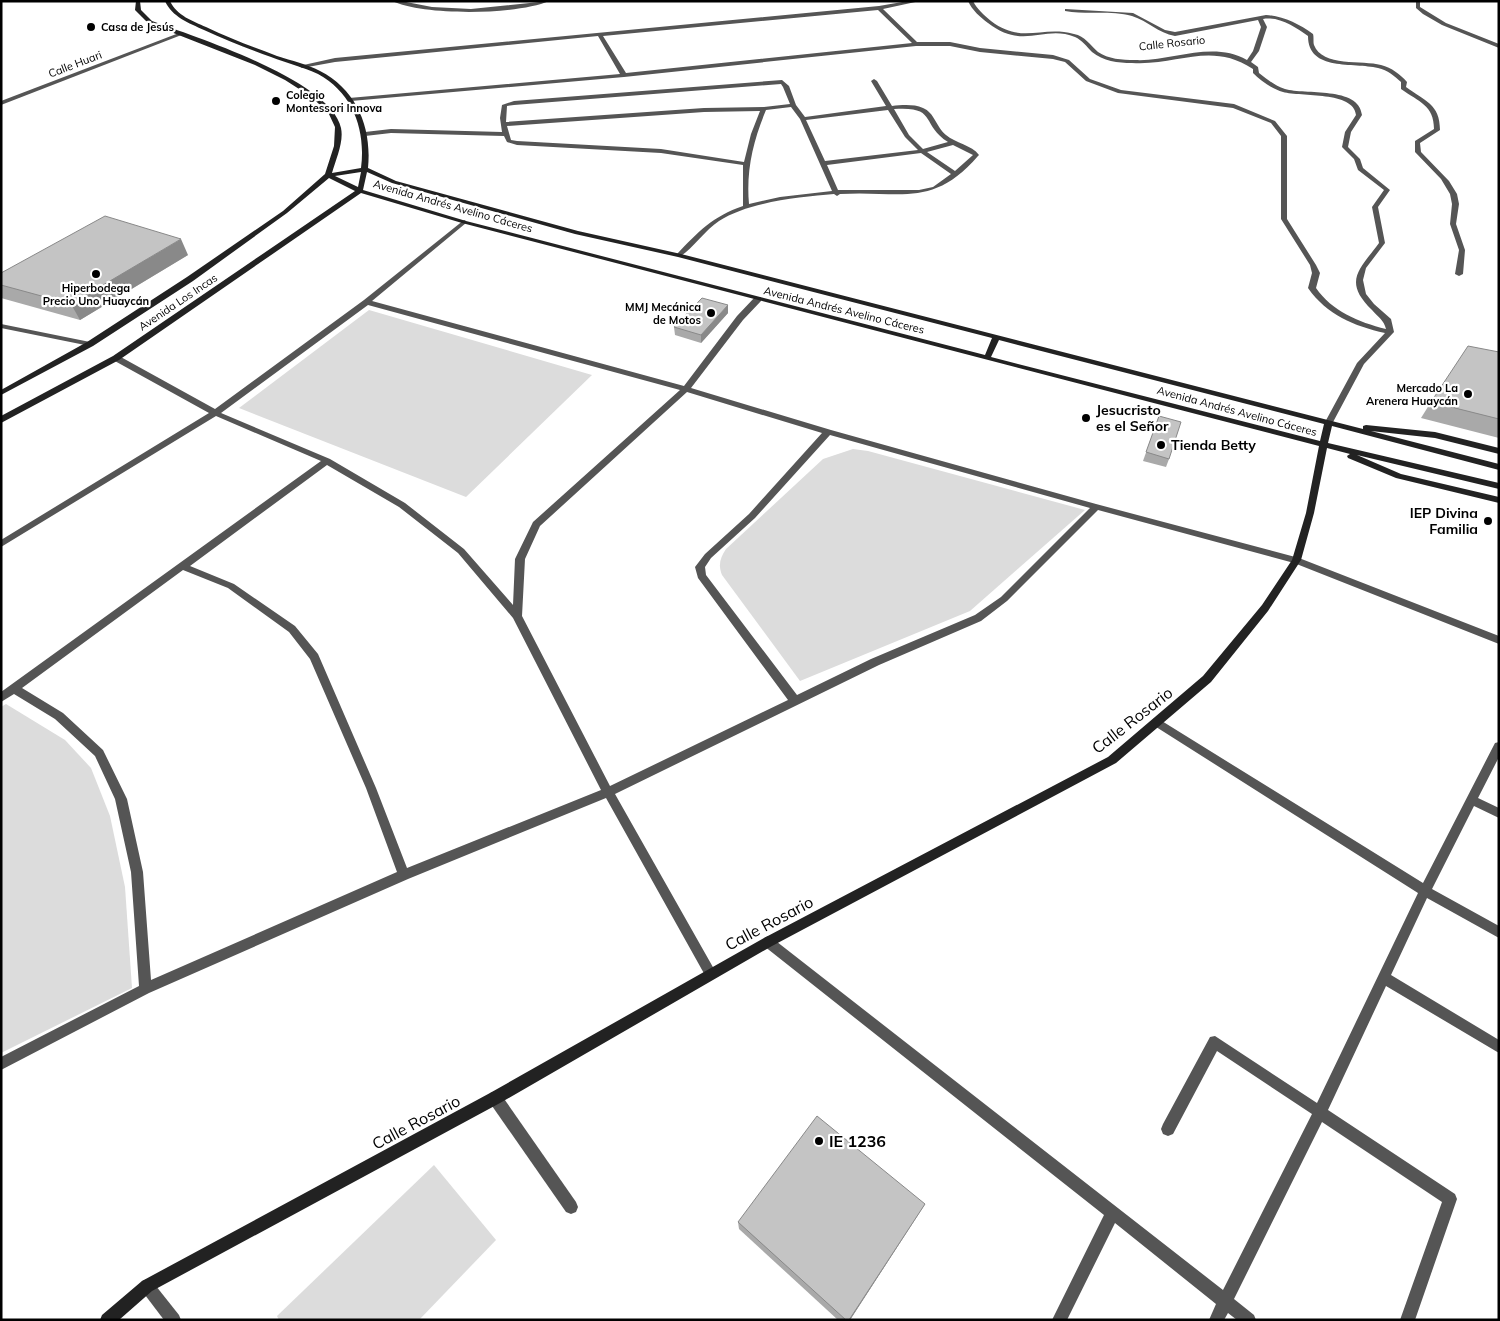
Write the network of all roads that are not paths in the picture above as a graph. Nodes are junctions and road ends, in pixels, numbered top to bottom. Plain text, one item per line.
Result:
1 (138, 1) edge
2 (166, 1) edge
3 (394, 1) edge
4 (547, 1) edge
5 (634, 1) edge
6 (656, 1) edge
7 (918, 1) edge
8 (970, 1) edge
9 (1418, 1) edge
10 (879, 8) junction
11 (1067, 10) dead end
12 (1260, 18) junction
13 (181, 34) junction
14 (599, 34) junction
15 (916, 44) junction
16 (1499, 46) edge
17 (1248, 62) junction
18 (302, 66) junction
19 (624, 75) junction
20 (874, 81) dead end
21 (351, 99) junction
22 (1, 103) edge
23 (793, 105) junction
24 (764, 109) junction
25 (891, 109) junction
26 (803, 119) junction
27 (506, 124) junction
28 (365, 134) junction
29 (505, 134) junction
30 (953, 143) junction
31 (924, 152) junction
32 (825, 163) junction
33 (746, 164) junction
34 (366, 169) junction
35 (954, 173) junction
36 (328, 175) junction
37 (360, 191) junction
38 (837, 194) junction
39 (746, 208) junction
40 (464, 222) junction
41 (568, 240) junction
42 (679, 255) junction
43 (1459, 274) dead end
44 (758, 299) junction
45 (367, 302) junction
46 (1, 326) edge
47 (1390, 332) junction
48 (996, 338) junction
49 (90, 344) junction
50 (116, 358) junction
51 (987, 358) junction
52 (686, 389) junction
53 (1, 393) edge
54 (215, 413) junction
55 (1, 420) edge
56 (1328, 424) junction
57 (828, 432) junction
58 (1325, 445) junction
59 (1499, 451) edge
60 (327, 461) junction
61 (1499, 467) edge
62 (1499, 486) edge
63 (1499, 500) edge
64 (1096, 508) junction
65 (1, 544) edge
66 (1296, 560) junction
67 (184, 567) junction
68 (517, 616) junction
69 (1499, 640) edge
70 (14, 689) junction
71 (1, 698) edge
72 (796, 701) junction
73 (1157, 722) junction
74 (1499, 746) edge
75 (608, 792) junction
76 (1471, 800) junction
77 (1499, 813) edge
78 (404, 875) junction
79 (1426, 891) junction
80 (1499, 932) edge
81 (768, 942) junction
82 (710, 973) junction
83 (1385, 978) junction
84 (146, 989) junction
85 (1499, 1047) edge
86 (1, 1064) edge
87 (495, 1098) junction
88 (1320, 1112) junction
89 (1168, 1130) dead end
90 (571, 1207) dead end
91 (1112, 1214) junction
92 (147, 1286) junction
93 (1224, 1301) junction
94 (107, 1320) edge
95 (174, 1320) edge
96 (1059, 1320) edge
97 (1216, 1320) edge
98 (1249, 1320) edge
99 (1407, 1320) edge

1 - 13 main road
2 - 18 main road, Avenida Andrés Avelino Cáceres
3 - 4 street
5 - 6 street
7 - 10 street
8 - 17 street, Calle Rosario
9 - 16 street
10 - 14 street
10 - 15 street
11 - 12 street
12 - 17 street
12 - 43 street
13 - 22 street, Calle Huari
13 - 36 main road
14 - 18 street
14 - 19 street
15 - 19 street
15 - 47 street
17 - 47 street, Calle Rosario
18 - 21 main road, Avenida Andrés Avelino Cáceres
19 - 21 street
20 - 25 street
21 - 28 main road, Avenida Andrés Avelino Cáceres
23 - 24 street
23 - 26 street
23 - 27 street
24 - 27 street
24 - 33 street
25 - 26 street
25 - 30 street
25 - 31 street
26 - 32 street
27 - 29 street
28 - 29 street
28 - 34 main road, Avenida Andrés Avelino Cáceres
29 - 33 street
30 - 31 street
30 - 35 street
31 - 32 street
31 - 35 street
32 - 38 street
33 - 39 street
34 - 36 main road, Avenida Andrés Avelino Cáceres
34 - 37 main road, Avenida Andrés Avelino Cáceres
34 - 41 main road, Avenida Andrés Avelino Cáceres
35 - 38 street
36 - 37 main road, Avenida Andrés Avelino Cáceres
36 - 49 main road, Avenida Los Incas
37 - 40 main road, Avenida Andrés Avelino Cáceres
37 - 50 main road, Avenida Los Incas
38 - 39 street
39 - 42 street
40 - 41 main road, Avenida Andrés Avelino Cáceres
40 - 45 street
41 - 42 main road, Avenida Andrés Avelino Cáceres
41 - 44 main road, Avenida Andrés Avelino Cáceres
42 - 48 main road, Avenida Andrés Avelino Cáceres
44 - 51 main road, Avenida Andrés Avelino Cáceres
44 - 52 street
45 - 52 street
45 - 54 street
46 - 49 street
47 - 56 street
48 - 51 main road
48 - 56 main road, Avenida Andrés Avelino Cáceres
49 - 53 main road, Avenida Los Incas
50 - 54 street
50 - 55 main road, Avenida Los Incas
51 - 58 main road, Avenida Andrés Avelino Cáceres
52 - 57 street
52 - 68 street
54 - 60 street
54 - 65 street
56 - 58 main road, Calle Rosario
56 - 59 main road, Avenida Andrés Avelino Cáceres
56 - 61 main road, Avenida Andrés Avelino Cáceres
57 - 64 street
57 - 72 street
58 - 62 main road, Avenida Andrés Avelino Cáceres
58 - 63 main road, Avenida Andrés Avelino Cáceres
58 - 66 main road, Calle Rosario
60 - 67 street
60 - 68 street
64 - 66 street
64 - 72 street
66 - 69 street
66 - 73 main road, Calle Rosario
67 - 70 street
67 - 78 street
68 - 75 street
70 - 71 street
70 - 84 street
72 - 75 street
73 - 79 street
73 - 81 main road, Calle Rosario
74 - 76 street
75 - 78 street
75 - 82 street
76 - 77 street
76 - 79 street
78 - 84 street
79 - 80 street
79 - 83 street
81 - 82 main road, Calle Rosario
81 - 91 street
82 - 87 main road, Calle Rosario
83 - 85 street
83 - 88 street
84 - 86 street
87 - 90 street
87 - 92 main road, Calle Rosario
88 - 89 street
88 - 93 street
88 - 99 street
91 - 93 street
91 - 96 street
92 - 94 main road, Calle Rosario
92 - 95 street
93 - 97 street
93 - 98 street

